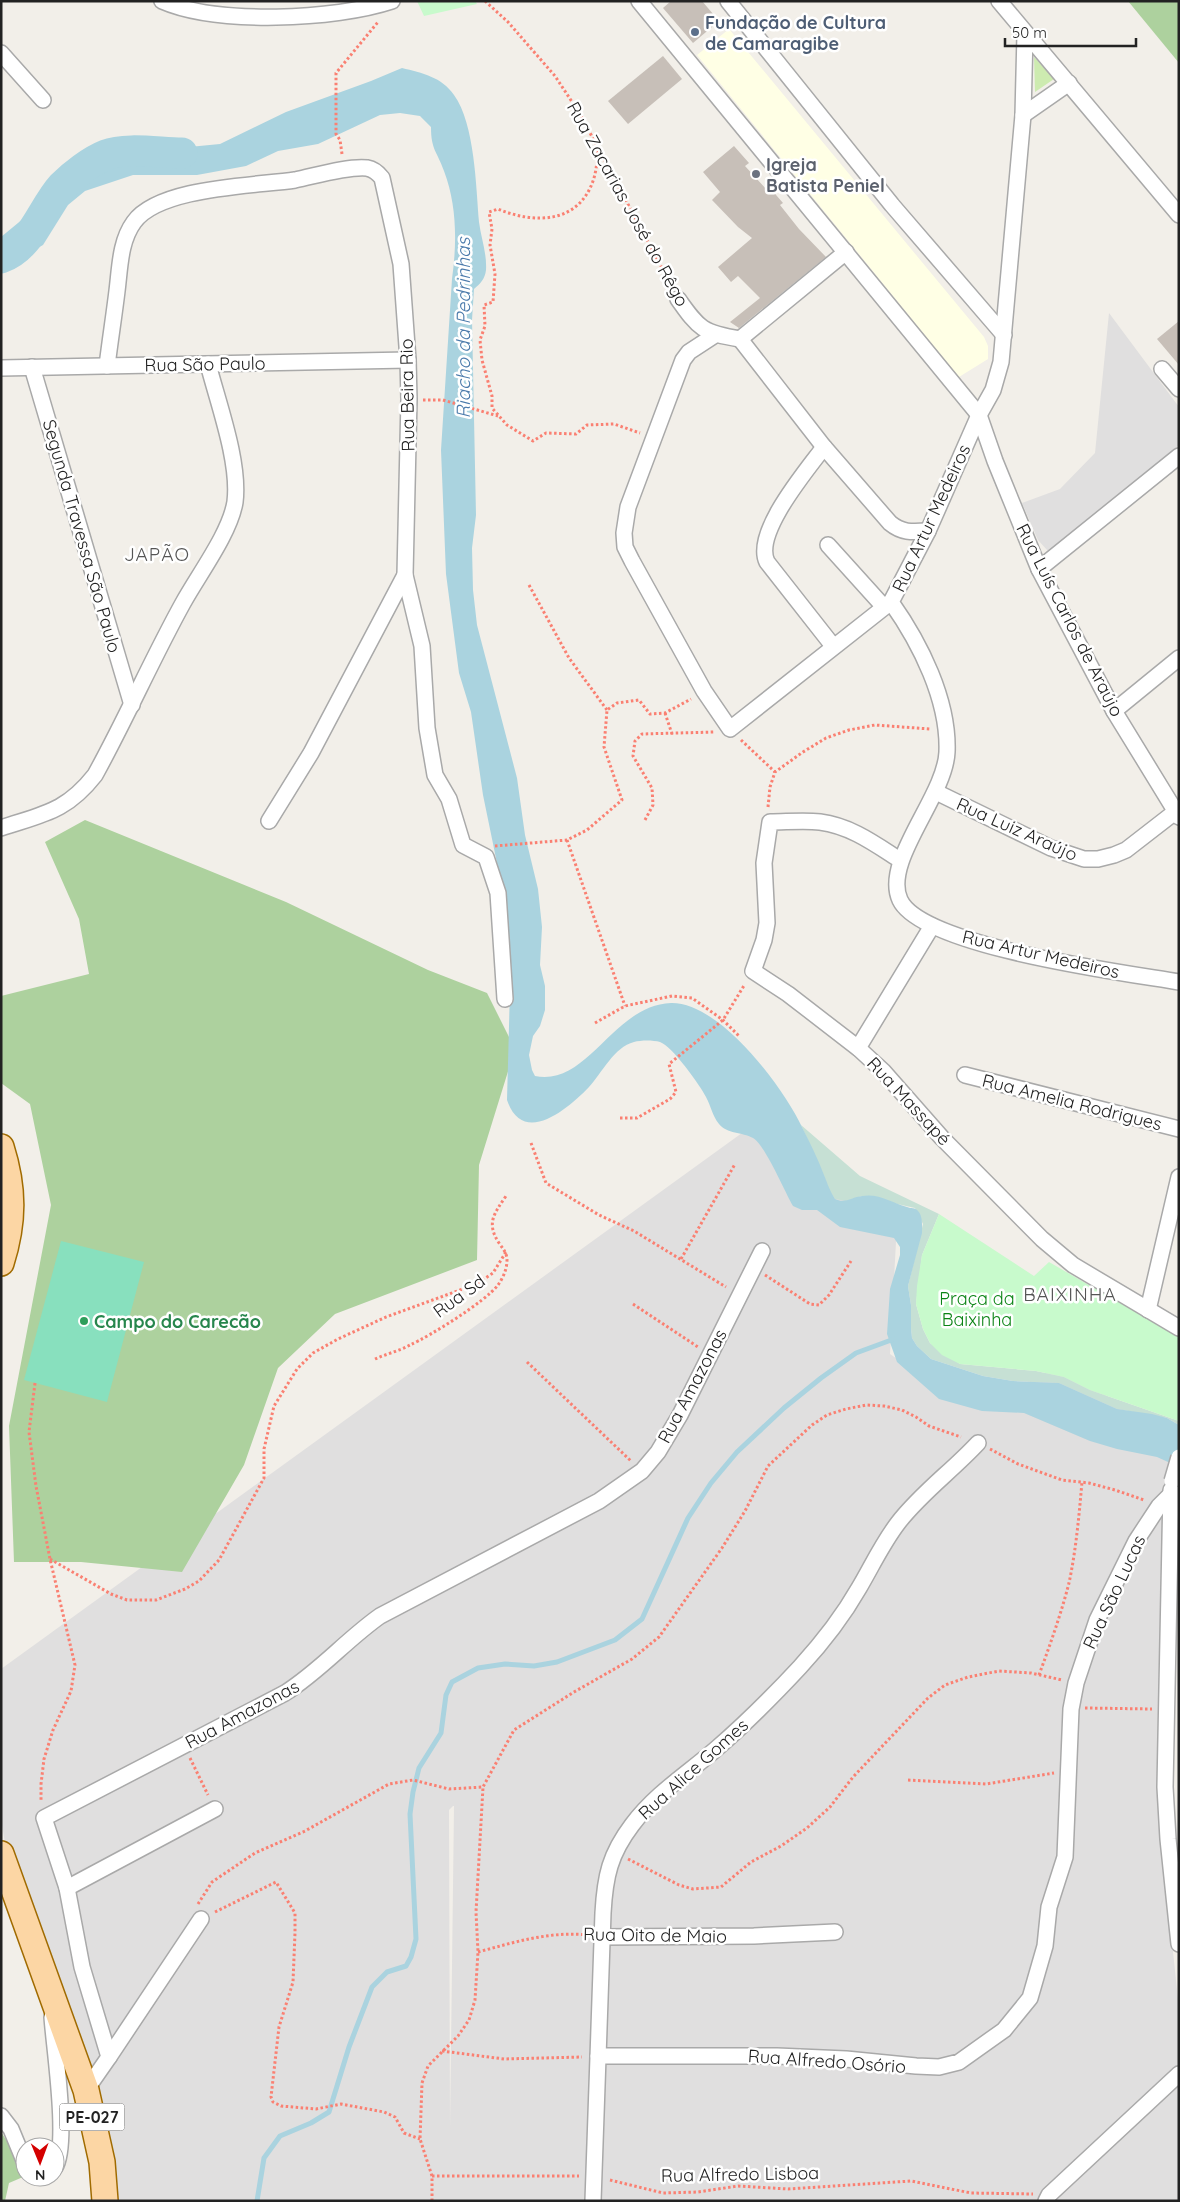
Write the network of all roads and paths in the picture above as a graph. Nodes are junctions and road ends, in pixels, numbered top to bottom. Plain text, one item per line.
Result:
1 (162, 1) edge
2 (392, 1) edge
3 (485, 1) edge
4 (728, 1) edge
5 (999, 1) edge
6 (641, 2) edge
7 (379, 21) dead end
8 (1026, 34) junction
9 (1, 53) edge
10 (1069, 83) junction
11 (43, 100) dead end
12 (1024, 115) junction
13 (336, 134) dead end
14 (599, 146) junction
15 (1179, 216) edge
16 (846, 252) junction
17 (678, 299) joint
18 (715, 335) junction
19 (1004, 335) junction
20 (740, 339) junction
21 (408, 360) junction
22 (208, 364) junction
23 (107, 366) junction
24 (32, 367) junction
25 (1, 368) edge
26 (1162, 369) dead end
27 (1179, 390) edge
28 (443, 400) dead end
29 (979, 415) junction
30 (498, 416) junction
31 (654, 438) junction
32 (824, 448) junction
33 (1179, 456) edge
34 (928, 531) junction
35 (828, 545) dead end
36 (1040, 569) junction
37 (405, 575) junction
38 (528, 584) dead end
39 (887, 605) junction
40 (833, 646) junction
41 (1179, 658) edge
42 (704, 691) junction
43 (132, 704) junction
44 (607, 710) junction
45 (1114, 711) junction
46 (665, 714) junction
47 (730, 729) junction
48 (672, 734) junction
49 (946, 734) junction
50 (774, 772) junction
51 (936, 792) junction
52 (1177, 814) edge
53 (645, 820) dead end
54 (269, 821) dead end
55 (770, 822) junction
56 (1, 828) edge
57 (567, 840) junction
58 (491, 846) dead end
59 (900, 860) junction
60 (932, 926) junction
61 (754, 971) junction
62 (1179, 982) edge
63 (505, 999) dead end
64 (626, 1006) junction
65 (723, 1020) junction
66 (595, 1023) dead end
67 (740, 1037) dead end
68 (858, 1048) junction
69 (965, 1075) dead end
70 (620, 1118) dead end
71 (1179, 1129) edge
72 (531, 1143) dead end
73 (1, 1147) edge
74 (735, 1164) dead end
75 (1179, 1177) edge
76 (506, 1196) dead end
77 (762, 1251) dead end
78 (506, 1252) junction
79 (681, 1259) junction
80 (851, 1260) dead end
81 (1, 1262) edge
82 (754, 1267) junction
83 (740, 1295) junction
84 (633, 1304) dead end
85 (1148, 1310) junction
86 (1179, 1328) edge
87 (709, 1354) junction
88 (375, 1359) dead end
89 (527, 1362) dead end
90 (35, 1383) dead end
91 (978, 1443) junction
92 (1179, 1457) edge
93 (642, 1472) junction
94 (1082, 1482) junction
95 (1167, 1494) junction
96 (50, 1559) junction
97 (1038, 1675) junction
98 (1076, 1683) junction
99 (1072, 1709) junction
100 (1166, 1709) junction
101 (184, 1745) junction
102 (1069, 1770) junction
103 (908, 1780) dead end
104 (483, 1787) junction
105 (215, 1809) joint
106 (44, 1818) junction
107 (1066, 1846) joint
108 (614, 1852) junction
109 (1, 1854) edge
110 (67, 1888) junction
111 (201, 1919) junction
112 (835, 1932) dead end
113 (602, 1937) junction
114 (1179, 1944) edge
115 (478, 1952) junction
116 (50, 1986) junction
117 (442, 2051) junction
118 (109, 2056) junction
119 (598, 2056) junction
120 (1179, 2074) edge
121 (86, 2090) junction
122 (1, 2116) edge
123 (60, 2137) edge
124 (15, 2139) edge
125 (420, 2139) junction
126 (432, 2176) junction
127 (594, 2176) junction
128 (1047, 2198) edge
129 (105, 2201) edge
130 (432, 2201) edge
131 (593, 2201) edge

1 - 2 street
3 - 14 path, Rua Zacarias José do Rêgo
4 - 19 street
5 - 8 street
6 - 16 street
7 - 13 path
8 - 10 street
8 - 12 street, Rua Artur Medeiros
9 - 11 street
10 - 12 street
10 - 15 street
12 - 19 street, Rua Artur Medeiros
14 - 17 path, Rua Zacarias José do Rêgo
14 - 30 path
16 - 20 street
16 - 29 street
17 - 18 street, Rua Zacarias José do Rêgo
18 - 20 street
18 - 31 street
19 - 29 street, Rua Artur Medeiros
20 - 32 street
21 - 22 street, Rua São Paulo
21 - 23 street, Rua Beira Rio
21 - 37 street, Rua Beira Rio
22 - 23 street, Rua São Paulo
22 - 43 street
23 - 24 street, Rua São Paulo
24 - 25 street, Rua São Paulo
24 - 43 street, Segunda Travessa São Paulo
26 - 27 street
28 - 30 path
29 - 34 street, Rua Artur Medeiros
29 - 36 street, Rua Luís Carlos de Araújo
30 - 31 path
31 - 42 street
32 - 34 street
32 - 40 street
33 - 36 street
34 - 39 street, Rua Artur Medeiros
35 - 39 street
36 - 45 street, Rua Luís Carlos de Araújo
37 - 54 street
37 - 63 street, Rua Beira Rio
38 - 44 path
39 - 40 street
39 - 49 street, Rua Artur Medeiros
40 - 47 street
41 - 45 street
42 - 46 path
42 - 47 street
43 - 56 street
44 - 46 path
44 - 57 path
45 - 52 street, Rua Luís Carlos de Araújo
46 - 48 path
47 - 48 path
47 - 50 path
48 - 53 path
49 - 50 path
49 - 51 street, Rua Artur Medeiros
50 - 55 path
51 - 52 street, Rua Luiz Araújo
51 - 59 street, Rua Artur Medeiros
55 - 59 street
55 - 61 street
57 - 58 path
57 - 64 path
59 - 60 street, Rua Artur Medeiros
60 - 62 street, Rua Artur Medeiros
60 - 68 street
61 - 65 path
61 - 68 street, Rua Massapé
64 - 65 path
64 - 66 path
65 - 67 path
65 - 70 path
68 - 85 street, Rua Massapé
69 - 71 street, Rua Amelia Rodrigues
72 - 79 path
73 - 81 main road
74 - 79 path
75 - 85 street
76 - 78 path
77 - 82 street, Rua Amazonas
78 - 88 path, Rua Sd
78 - 96 path
79 - 83 path
80 - 82 path
82 - 83 street, Rua Amazonas
83 - 87 street, Rua Amazonas
84 - 87 path
85 - 86 street, Rua Massapé
87 - 93 street, Rua Amazonas
89 - 93 path
90 - 96 path
91 - 94 path
91 - 104 path
91 - 108 street, Rua Alice Gomes
92 - 95 street, bridge
93 - 101 street, Rua Amazonas
94 - 95 path
94 - 97 path
95 - 98 street, Rua São Lucas
95 - 100 street
96 - 106 path
97 - 98 path
97 - 108 path
98 - 99 street, Rua São Lucas
99 - 100 path
99 - 102 street, Rua São Lucas
100 - 114 street
101 - 105 path
101 - 106 street, Rua Amazonas
102 - 103 path
102 - 107 street, Rua São Lucas
104 - 111 path
104 - 115 path
105 - 110 street
106 - 110 street
107 - 119 street, Rua Alfredo Osório
108 - 113 street, Rua Alice Gomes
109 - 116 main road, PE-027
110 - 118 street
111 - 118 street
111 - 125 path
112 - 113 street, Rua Oito de Maio
113 - 115 path, Rua Oito de Maio
113 - 119 street, Rua Alice Gomes
115 - 117 path
116 - 121 main road, PE-027
116 - 123 street
117 - 119 path
117 - 125 path
118 - 121 street
119 - 127 street, Rua Alice Gomes
120 - 128 street
121 - 129 main road, PE-027
122 - 124 street
125 - 126 path
126 - 127 path, Rua Alfredo Lisboa
126 - 130 path
127 - 128 path, Rua Alfredo Lisboa
127 - 131 street, Rua Alice Gomes

